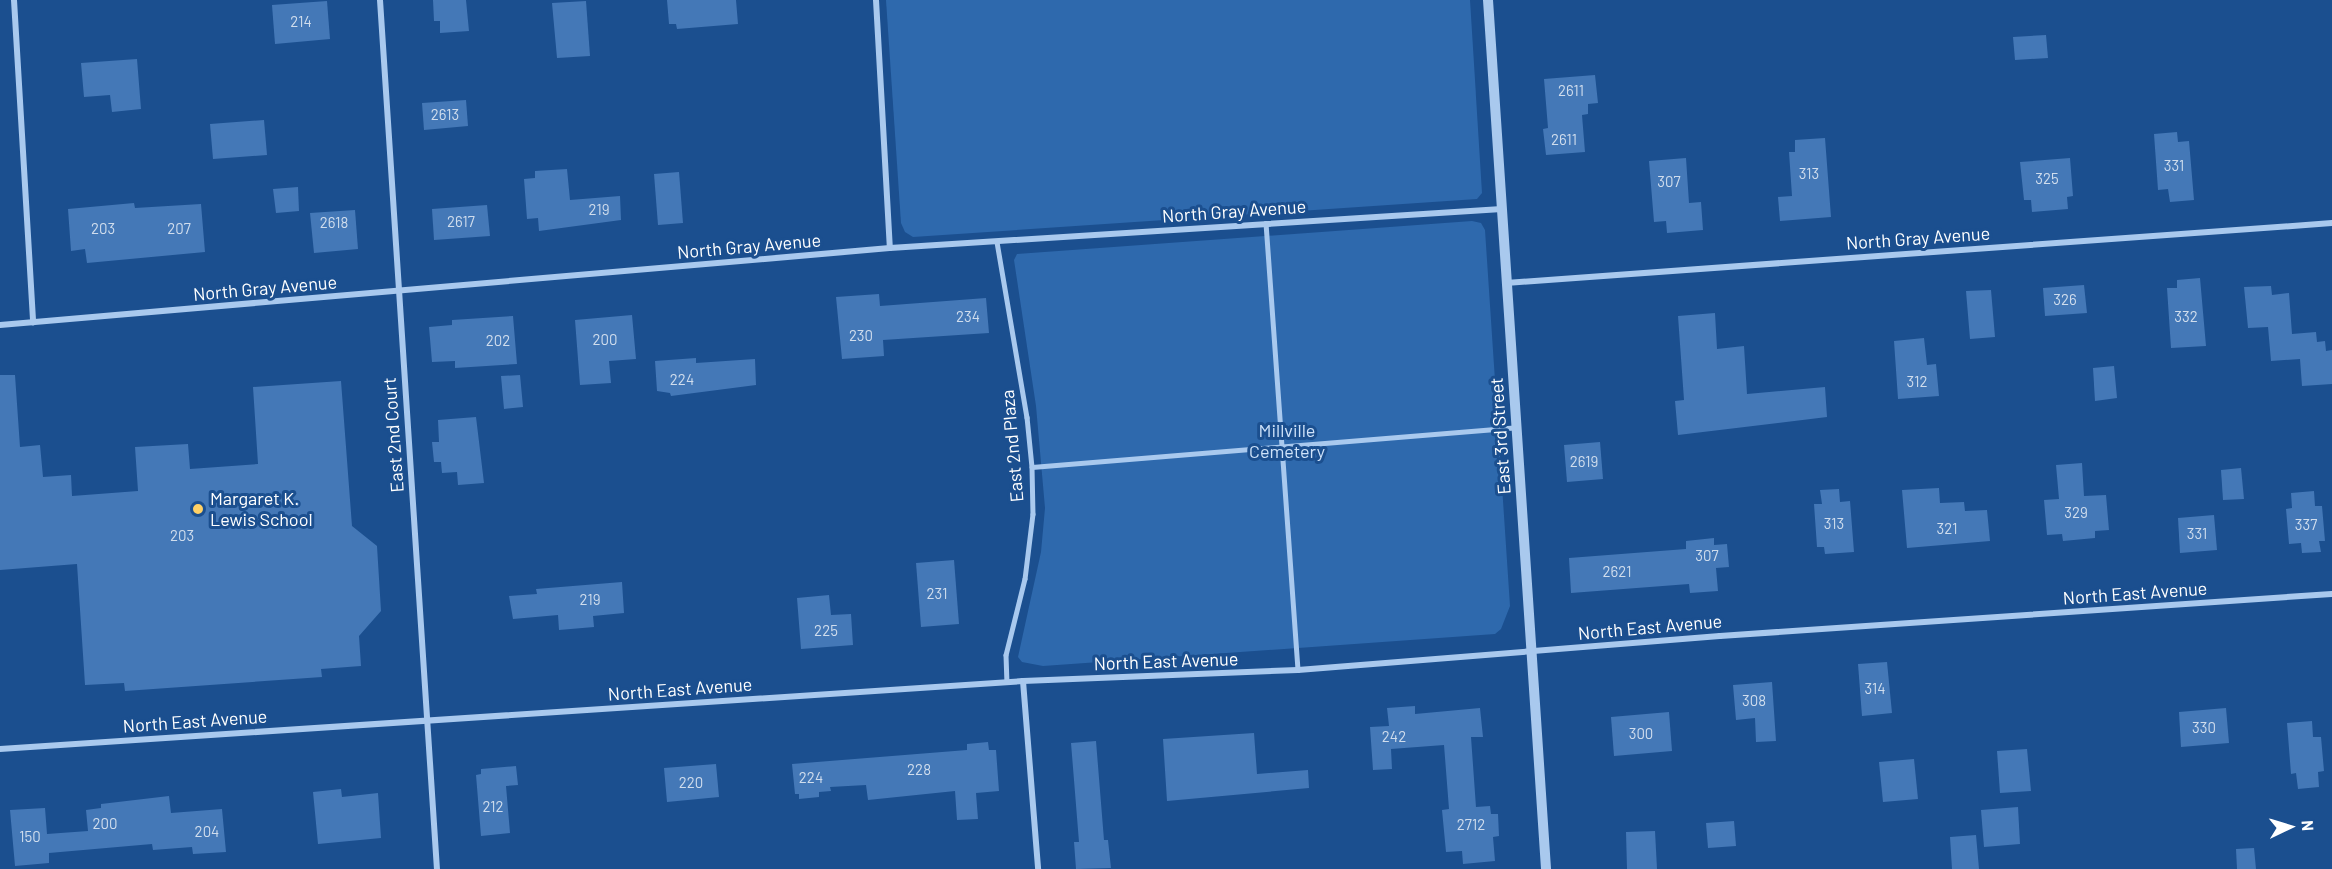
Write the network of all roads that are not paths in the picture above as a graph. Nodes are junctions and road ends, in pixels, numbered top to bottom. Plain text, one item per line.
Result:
1 (14, 0) edge
2 (380, 0) edge
3 (876, 0) edge
4 (1488, 0) edge
5 (1502, 209) junction
6 (2332, 223) edge
7 (1266, 224) junction
8 (997, 242) junction
9 (890, 248) junction
10 (1506, 283) junction
11 (399, 292) junction
12 (33, 322) junction
13 (0, 325) edge
14 (1516, 427) junction
15 (1280, 445) junction
16 (1032, 467) junction
17 (2332, 594) edge
18 (1530, 652) junction
19 (1298, 670) junction
20 (1023, 681) junction
21 (1007, 682) junction
22 (426, 721) junction
23 (0, 749) edge
24 (436, 869) edge
25 (1038, 869) edge
26 (1546, 869) edge

1 - 12 street
2 - 11 street, East 2nd Court
3 - 9 street
4 - 5 street, East 3rd Street
5 - 7 street, North Gray Avenue
5 - 10 street, East 3rd Street
6 - 10 street, North Gray Avenue
7 - 8 street, North Gray Avenue
7 - 15 lane
8 - 9 street, North Gray Avenue
8 - 16 lane, East 2nd Plaza
9 - 11 street, North Gray Avenue
10 - 14 street, East 3rd Street
11 - 12 street, North Gray Avenue
11 - 22 street, East 2nd Court
12 - 13 street, North Gray Avenue
14 - 15 lane
14 - 18 street, East 3rd Street
15 - 16 lane
15 - 19 lane
16 - 21 lane, East 2nd Plaza
17 - 18 street, North East Avenue
18 - 19 street, North East Avenue
18 - 26 street, East 3rd Street
19 - 20 street, North East Avenue
20 - 21 street, North East Avenue
20 - 25 street
21 - 22 street, North East Avenue
22 - 23 street, North East Avenue
22 - 24 street, East 2nd Court

